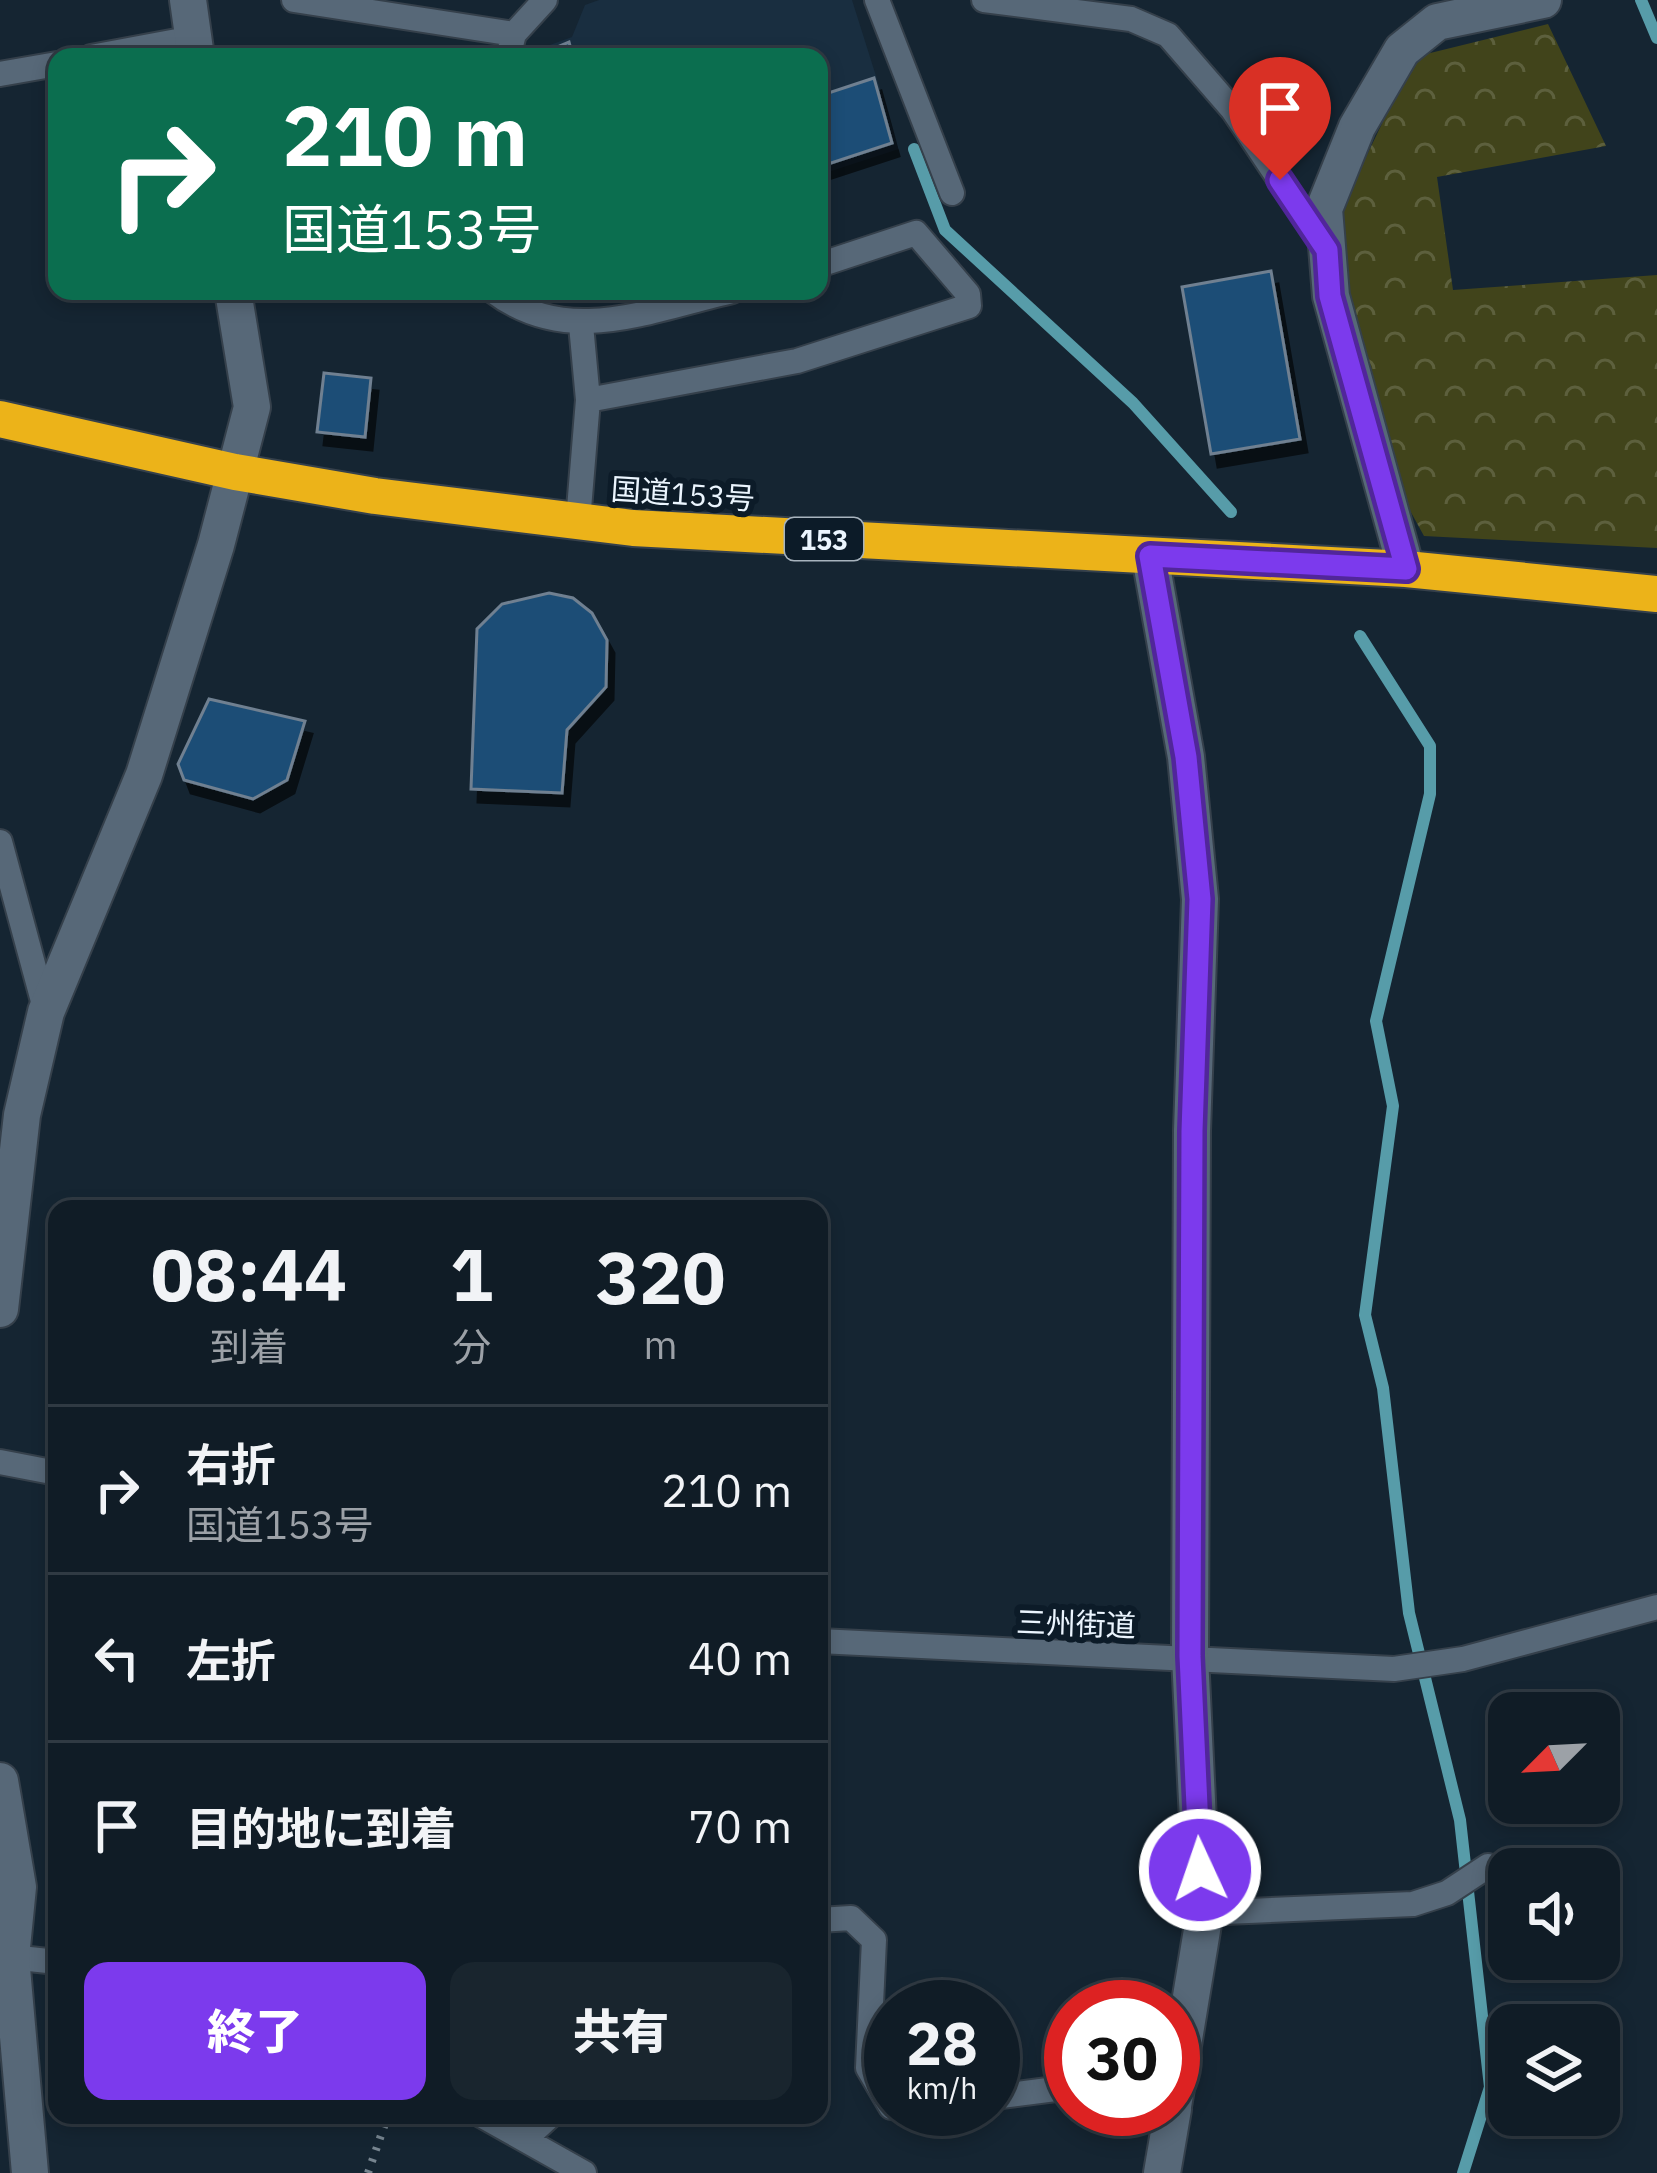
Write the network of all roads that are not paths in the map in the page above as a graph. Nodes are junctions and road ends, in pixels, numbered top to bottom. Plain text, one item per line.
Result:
1 (188, 0) edge
2 (294, 0) edge
3 (545, 0) edge
4 (877, 0) edge
5 (984, 0) edge
6 (1543, 0) edge
7 (511, 46) edge
8 (195, 47) edge
9 (48, 66) edge
10 (0, 74) edge
11 (952, 193) dead end
12 (1327, 250) junction
13 (828, 262) edge
14 (234, 300) edge
15 (505, 300) edge
16 (692, 300) edge
17 (581, 325) junction
18 (588, 400) junction
19 (0, 419) edge
20 (235, 472) junction
21 (578, 521) junction
22 (1150, 556) junction
23 (1406, 569) junction
24 (1657, 594) edge
25 (0, 842) edge
26 (46, 1012) junction
27 (0, 1310) edge
28 (0, 1462) edge
29 (48, 1471) edge
30 (1657, 1607) edge
31 (828, 1641) edge
32 (1190, 1656) junction
33 (0, 1781) edge
34 (1483, 1868) dead end
35 (1202, 1913) junction
36 (828, 1919) edge
37 (11, 1957) junction
38 (48, 1962) edge
39 (872, 1980) edge
40 (1191, 1980) edge
41 (498, 2124) edge
42 (541, 2124) edge
43 (1167, 2136) edge
44 (525, 2139) junction
45 (30, 2173) edge
46 (584, 2173) edge
47 (1162, 2173) edge

1 - 8 street
2 - 7 lane
3 - 7 lane
4 - 11 lane
5 - 12 lane
6 - 12 street
9 - 10 lane
12 - 23 street
13 - 18 lane
14 - 20 street
15 - 17 lane
16 - 17 lane
17 - 18 lane
18 - 21 lane
19 - 20 highway, 国道153号 / 153
20 - 21 highway, 国道153号 / 153
20 - 26 street
21 - 22 highway, 国道153号 / 153
22 - 23 highway, 国道153号 / 153
22 - 32 street
23 - 24 highway, 国道153号 / 153
25 - 26 lane
26 - 27 street
28 - 29 lane
30 - 32 lane, 三州街道
31 - 32 lane, 三州街道
32 - 35 street
33 - 37 street
34 - 35 lane
35 - 40 street
36 - 39 lane
37 - 38 lane
37 - 45 street
41 - 44 lane
42 - 44 lane
43 - 47 street
44 - 46 lane

